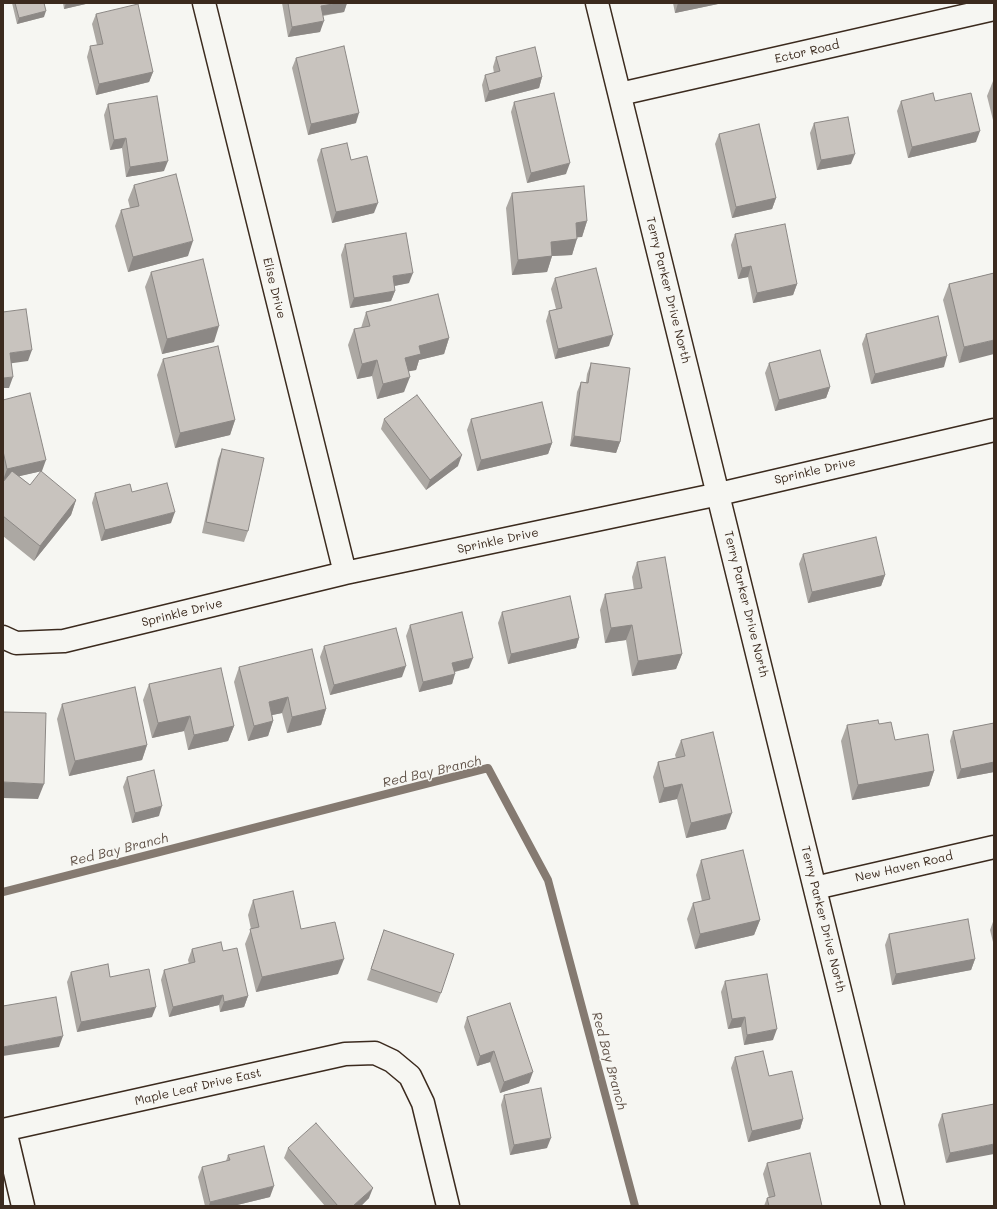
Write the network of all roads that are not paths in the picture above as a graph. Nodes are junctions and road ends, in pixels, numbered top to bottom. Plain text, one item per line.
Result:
1 (204, 3) edge
2 (598, 3) edge
3 (994, 9) edge
4 (620, 94) junction
5 (994, 430) edge
6 (719, 494) junction
7 (345, 573) junction
8 (3, 637) edge
9 (994, 846) edge
10 (815, 888) junction
11 (4, 1130) edge
12 (23, 1206) edge
13 (448, 1206) edge
14 (893, 1206) edge

1 - 7 street, Elise Drive
2 - 4 street, Terry Parker Drive North
3 - 4 street, Ector Road
4 - 6 street, Terry Parker Drive North
5 - 6 street, Sprinkle Drive
6 - 7 street, Sprinkle Drive
6 - 10 street, Terry Parker Drive North
7 - 8 street, Sprinkle Drive
9 - 10 street, New Haven Road
10 - 14 street, Terry Parker Drive North
11 - 12 street
11 - 13 street, Maple Leaf Drive East

